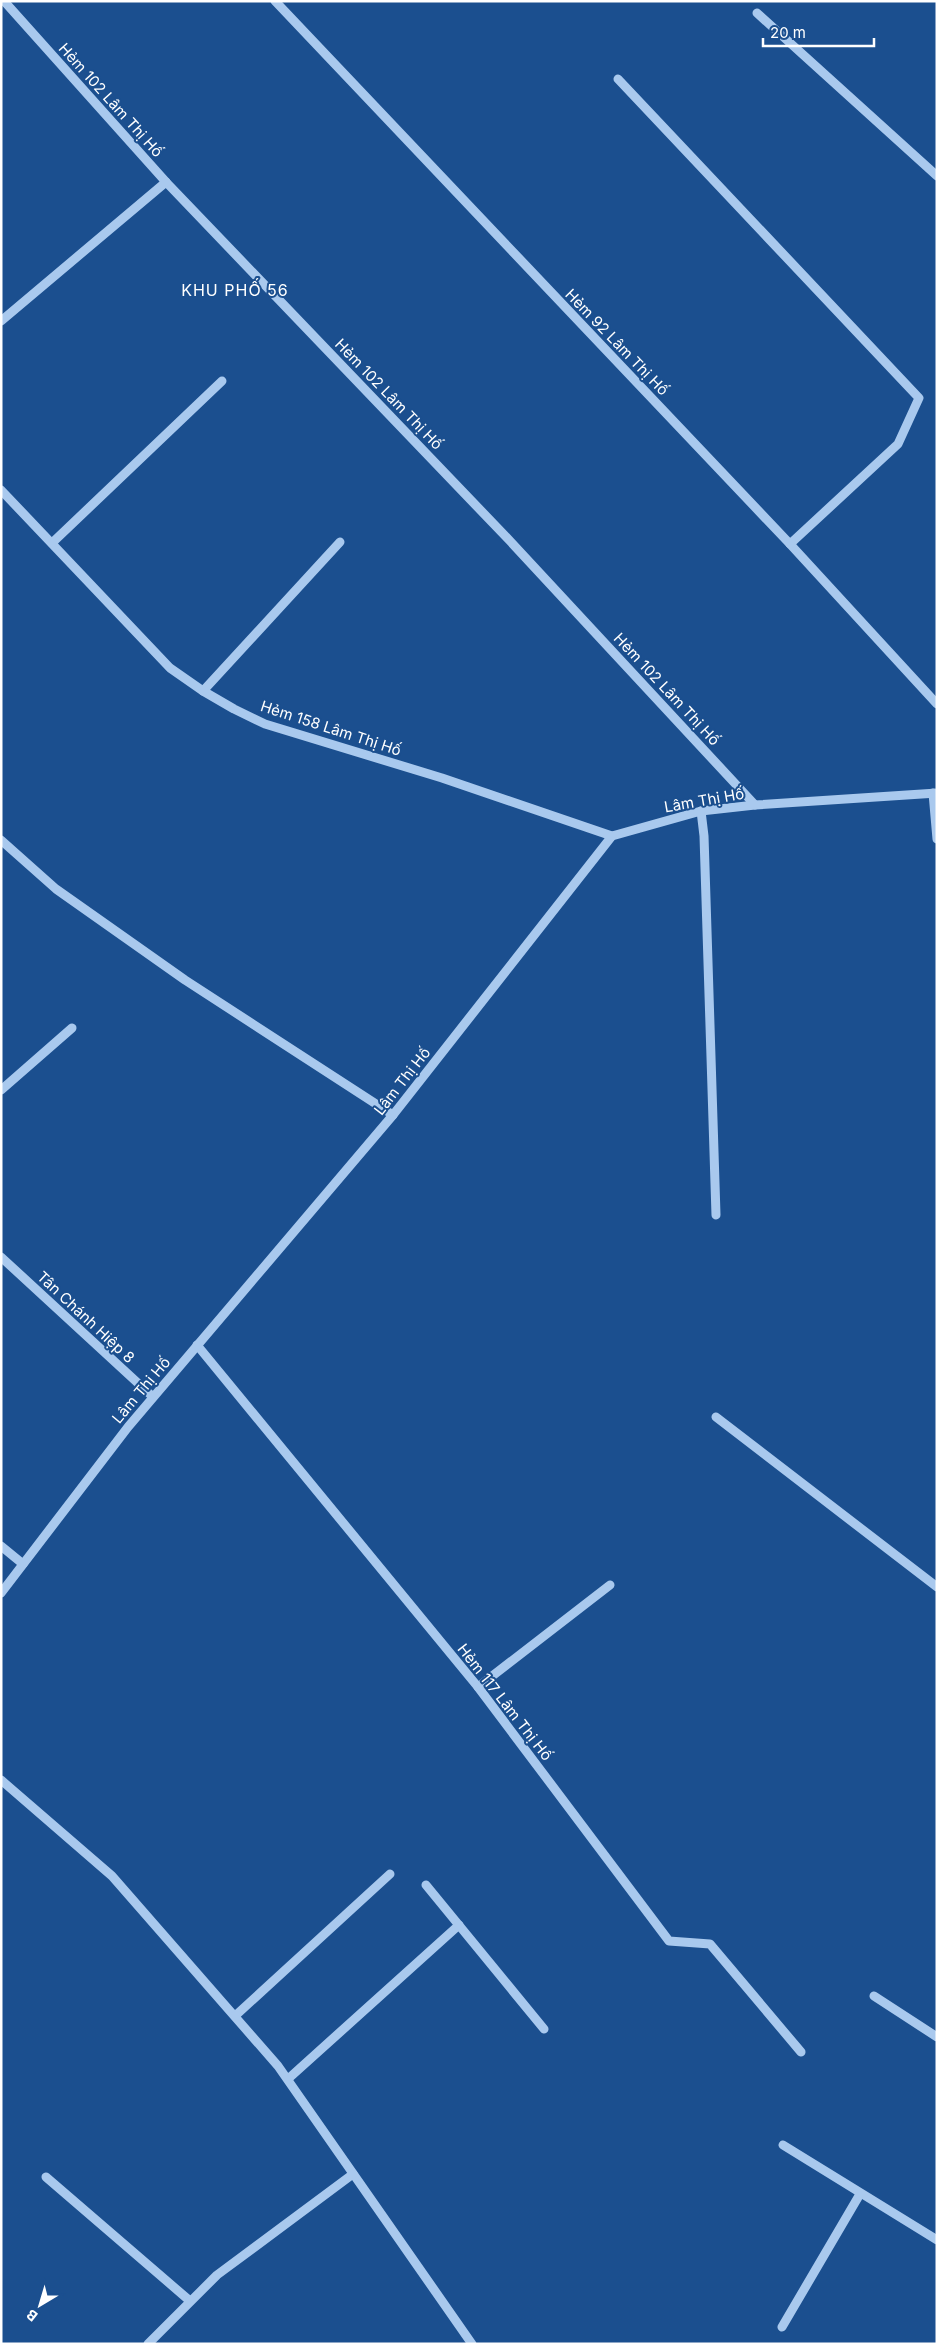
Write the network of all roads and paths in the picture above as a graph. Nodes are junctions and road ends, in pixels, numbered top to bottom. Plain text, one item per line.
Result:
1 (4, 1) edge
2 (275, 1) edge
3 (758, 13) dead end
4 (618, 79) dead end
5 (937, 176) edge
6 (166, 182) junction
7 (1, 321) edge
8 (222, 381) dead end
9 (1, 490) edge
10 (340, 542) dead end
11 (52, 543) junction
12 (790, 544) junction
13 (203, 691) junction
14 (937, 704) edge
15 (935, 793) edge
16 (755, 805) junction
17 (701, 811) junction
18 (612, 836) junction
19 (937, 839) edge
20 (1, 840) edge
21 (72, 1028) dead end
22 (1, 1090) edge
23 (393, 1115) junction
24 (716, 1215) dead end
25 (1, 1257) edge
26 (197, 1345) junction
27 (153, 1397) junction
28 (716, 1416) dead end
29 (1, 1546) edge
30 (24, 1564) junction
31 (610, 1585) dead end
32 (937, 1587) edge
33 (1, 1593) edge
34 (478, 1687) junction
35 (1, 1780) edge
36 (390, 1874) dead end
37 (426, 1885) dead end
38 (459, 1925) junction
39 (874, 1996) dead end
40 (235, 2016) junction
41 (544, 2029) dead end
42 (937, 2037) edge
43 (800, 2052) dead end
44 (288, 2079) junction
45 (783, 2145) dead end
46 (353, 2174) junction
47 (46, 2177) dead end
48 (860, 2194) junction
49 (937, 2240) edge
50 (190, 2301) junction
51 (782, 2327) dead end
52 (148, 2344) edge
53 (472, 2344) edge

1 - 6 street, Hẻm 102 Lâm Thị Hố
2 - 12 street, Hẻm 92 Lâm Thị Hố
3 - 5 street
4 - 12 street
6 - 7 street
6 - 16 street, Hẻm 102 Lâm Thị Hố
8 - 11 street
9 - 11 street, Hẻm 158 Lâm Thị Hố
10 - 13 street
11 - 13 street, Hẻm 158 Lâm Thị Hố
12 - 14 street, Hẻm 92 Lâm Thị Hố
13 - 18 street, Hẻm 158 Lâm Thị Hố
15 - 16 street, Lâm Thị Hố
15 - 19 street
16 - 17 street, Lâm Thị Hố
17 - 18 street, Lâm Thị Hố
17 - 24 street
18 - 23 street, Lâm Thị Hố
20 - 23 street
21 - 22 street
23 - 26 street, Lâm Thị Hố
25 - 27 street, Tân Chánh Hiệp 8
26 - 27 street, Lâm Thị Hố
26 - 34 street, Hẻm 117 Lâm Thị Hố
27 - 30 street, Lâm Thị Hố
28 - 32 street
29 - 30 street
30 - 33 street, Lâm Thị Hố
31 - 34 street
34 - 43 street, Hẻm 117 Lâm Thị Hố
35 - 40 street
36 - 40 street
37 - 38 street
38 - 41 street
38 - 44 street
39 - 42 street
40 - 44 street
44 - 46 street
45 - 48 street
46 - 50 street
46 - 53 street
47 - 50 street
48 - 49 street
48 - 51 street
50 - 52 street

